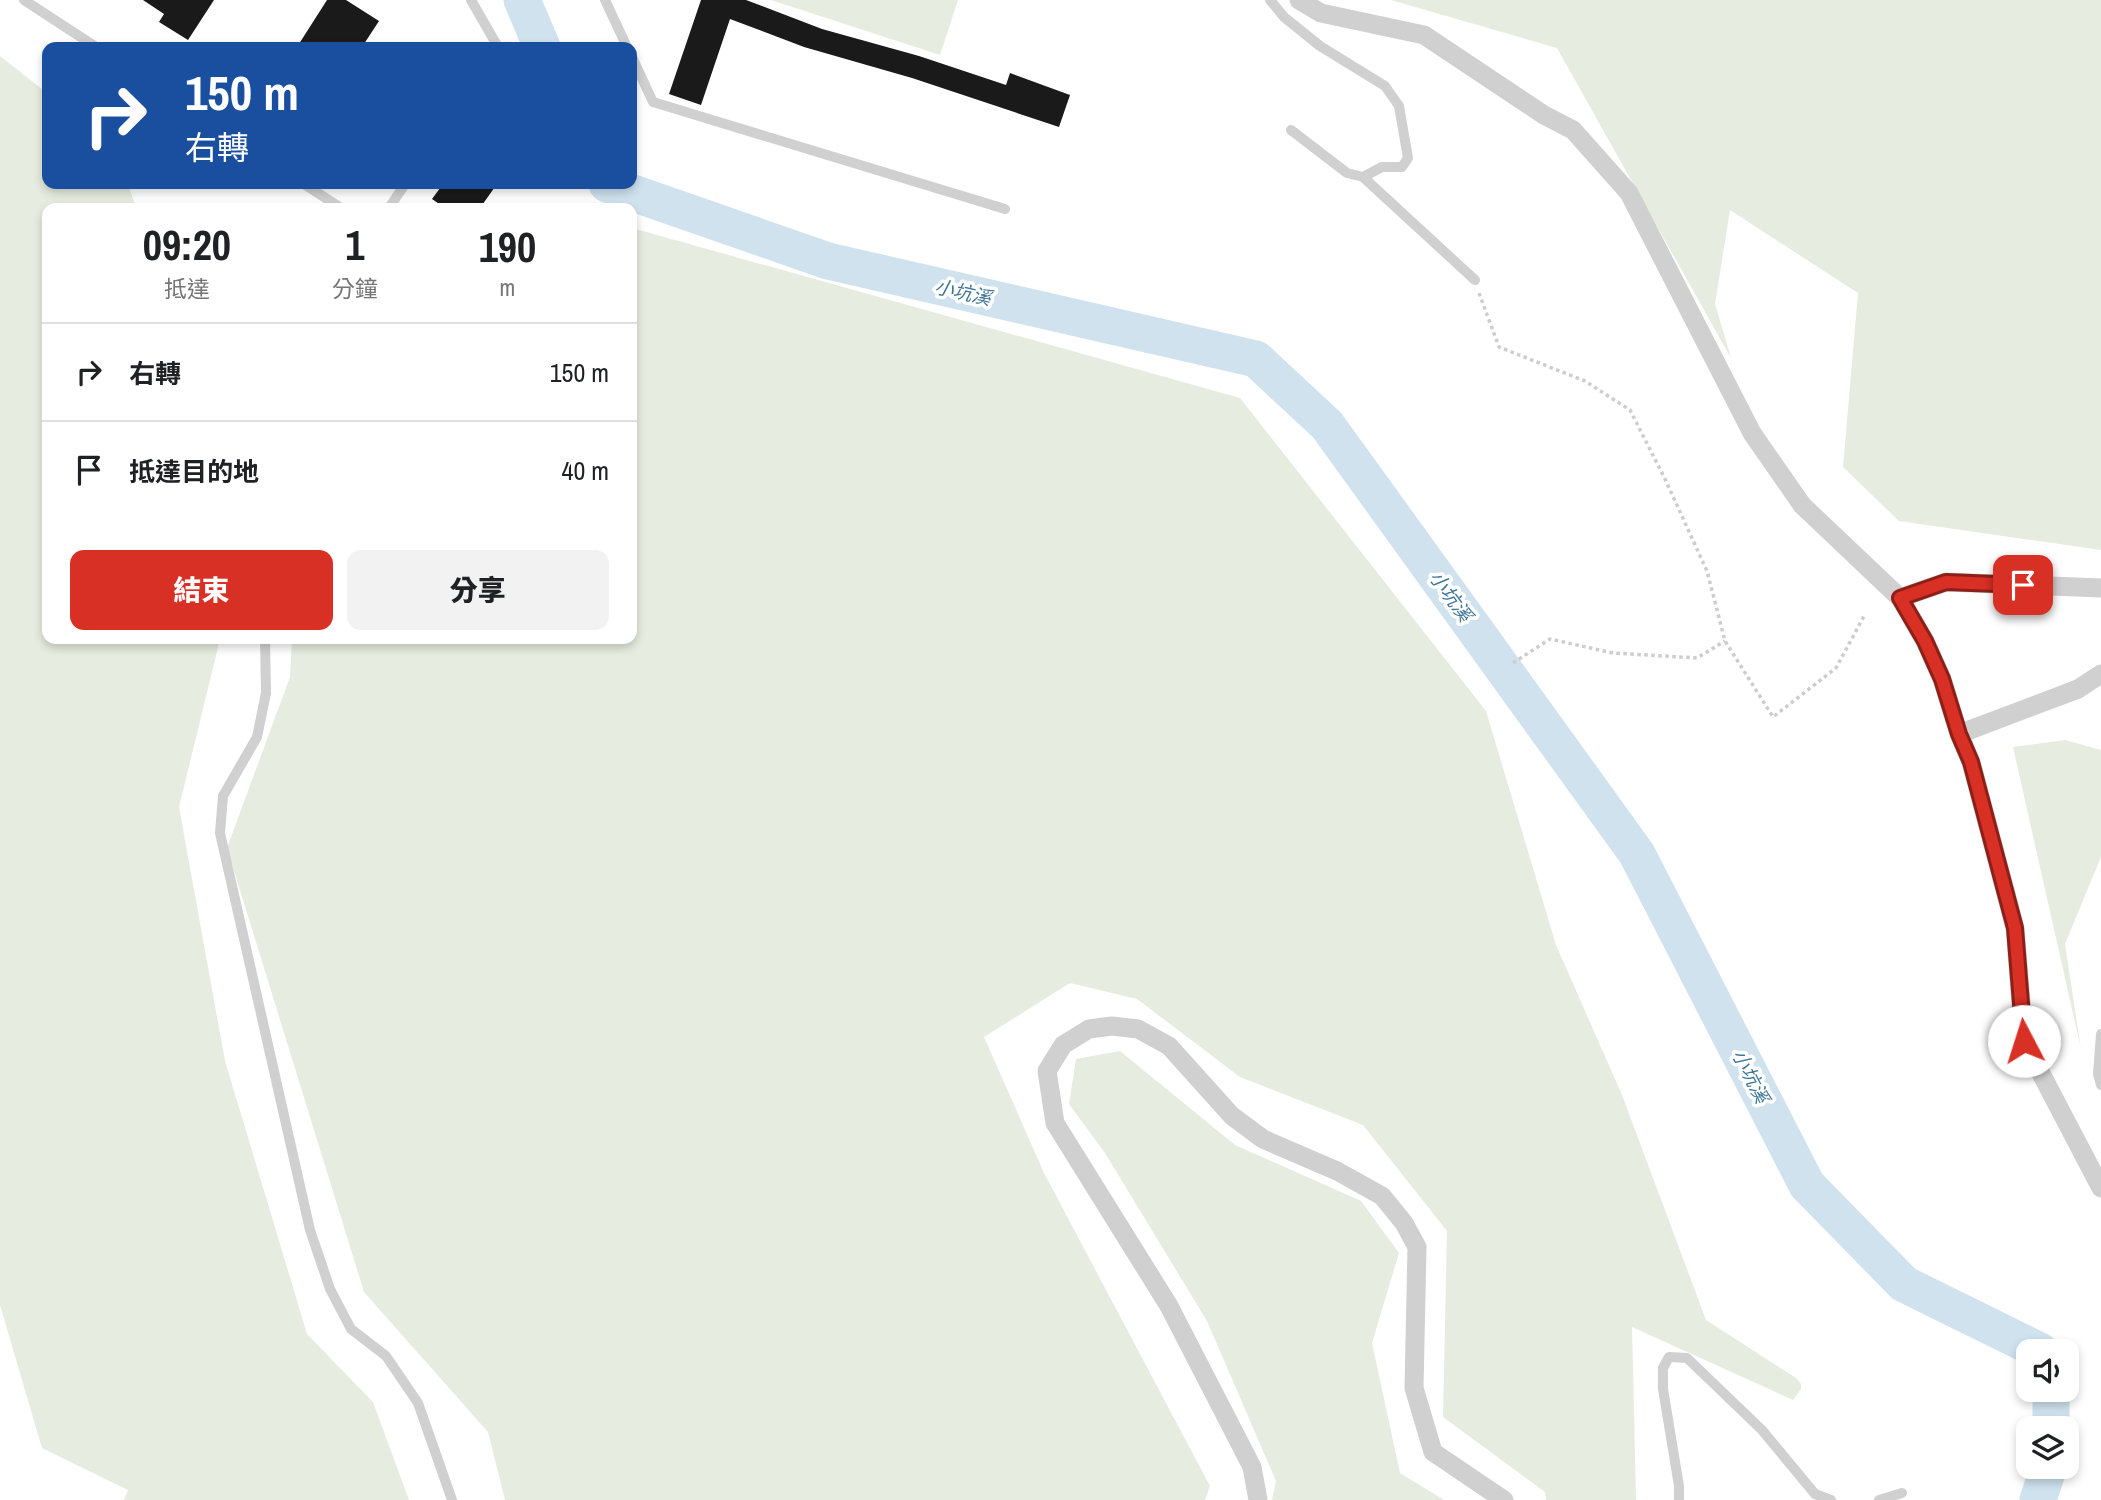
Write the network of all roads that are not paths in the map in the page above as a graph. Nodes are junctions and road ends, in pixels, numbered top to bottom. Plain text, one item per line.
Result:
1 (24, 0) edge
2 (471, 0) edge
3 (605, 0) edge
4 (1270, 0) edge
5 (1299, 0) edge
6 (88, 42) edge
7 (497, 42) edge
8 (625, 42) edge
9 (637, 68) edge
10 (1292, 130) dead end
11 (1363, 177) junction
12 (312, 189) edge
13 (333, 203) edge
14 (1006, 209) dead end
15 (1475, 280) road end
16 (2101, 588) edge
17 (1900, 598) junction
18 (265, 644) edge
19 (2101, 674) edge
20 (1959, 734) junction
21 (2101, 1034) edge
22 (2101, 1085) edge
23 (2101, 1188) edge
24 (1902, 1493) dead end
25 (452, 1500) edge
26 (1258, 1500) edge
27 (1504, 1500) edge
28 (1679, 1500) edge
29 (1831, 1500) edge
30 (1880, 1500) edge

1 - 6 lane
2 - 7 lane
3 - 8 lane
4 - 11 lane
5 - 17 street
9 - 14 lane
10 - 11 lane
11 - 15 lane
12 - 13 lane
16 - 17 street
17 - 20 street
18 - 25 lane
19 - 20 street
20 - 23 street
21 - 22 lane
24 - 30 lane
26 - 27 street
28 - 29 lane

